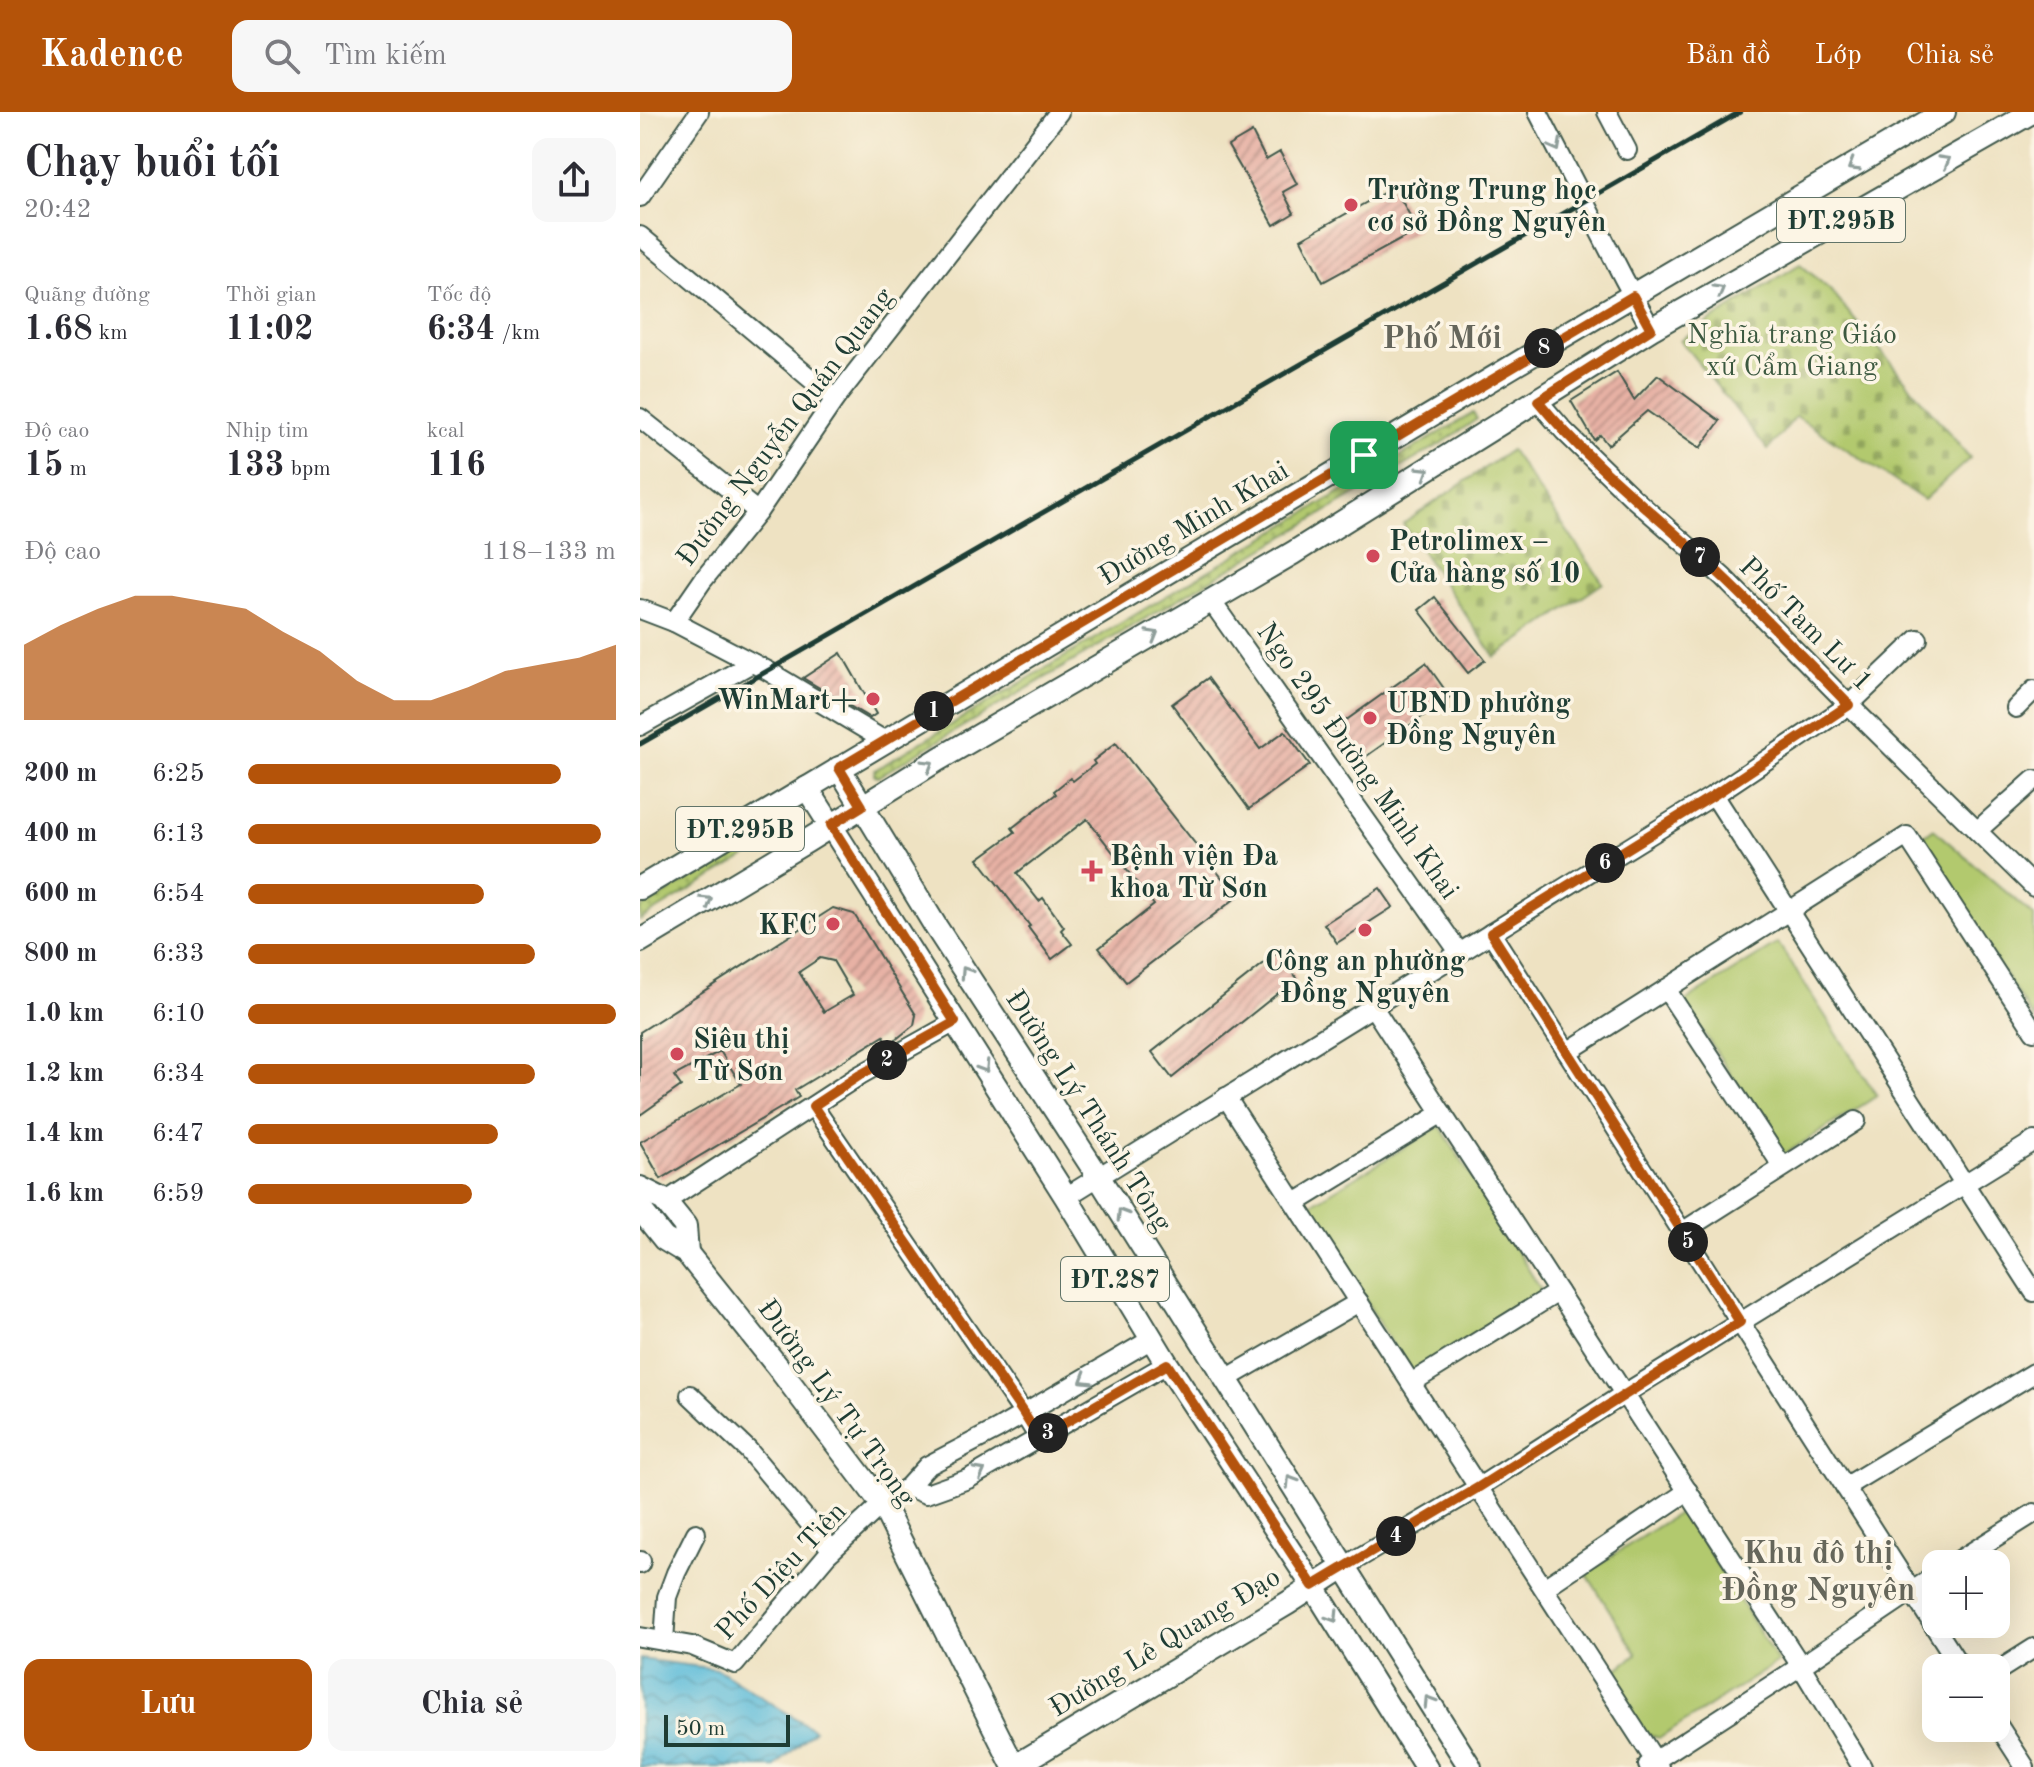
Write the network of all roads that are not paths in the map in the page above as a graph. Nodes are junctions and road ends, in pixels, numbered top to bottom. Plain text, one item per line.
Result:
1 (699, 112) edge
2 (1059, 112) edge
3 (1538, 112) edge
4 (1607, 112) edge
5 (1944, 112) edge
6 (2032, 112) edge
7 (1627, 150) dead end
8 (640, 197) edge
9 (640, 236) edge
10 (1633, 296) junction
11 (1651, 329) junction
12 (835, 399) junction
13 (1538, 401) junction
14 (640, 418) edge
15 (758, 512) junction
16 (1212, 602) junction
17 (640, 609) edge
18 (674, 622) junction
19 (1918, 639) dead end
20 (752, 663) junction
21 (1849, 705) junction
22 (640, 726) edge
23 (885, 741) junction
24 (839, 768) junction
25 (2034, 780) edge
26 (807, 788) junction
27 (1714, 795) junction
28 (862, 806) junction
29 (831, 825) junction
30 (1977, 831) junction
31 (2034, 887) edge
32 (640, 888) edge
33 (1788, 910) junction
34 (1491, 933) junction
35 (640, 941) edge
36 (1459, 952) junction
37 (1666, 989) junction
38 (986, 1004) junction
39 (1373, 1007) junction
40 (955, 1022) junction
41 (2034, 1031) edge
42 (1567, 1052) junction
43 (1226, 1097) junction
44 (813, 1106) junction
45 (1442, 1113) junction
46 (1856, 1121) dead end
47 (2034, 1141) edge
48 (1783, 1167) junction
49 (1098, 1176) junction
50 (1965, 1184) junction
51 (640, 1188) edge
52 (1066, 1197) junction
53 (665, 1202) junction
54 (1295, 1203) junction
55 (640, 1209) edge
56 (1682, 1232) junction
57 (687, 1253) junction
58 (1558, 1292) junction
59 (2034, 1292) edge
60 (1359, 1302) junction
61 (1740, 1322) junction
62 (1152, 1339) junction
63 (1167, 1364) junction
64 (2034, 1373) edge
65 (1226, 1379) junction
66 (1411, 1383) junction
67 (1624, 1394) junction
68 (690, 1395) dead end
69 (1024, 1414) junction
70 (1039, 1438) junction
71 (908, 1487) junction
72 (1479, 1487) junction
73 (1845, 1487) junction
74 (1688, 1491) junction
75 (882, 1504) junction
76 (2034, 1513) edge
77 (696, 1533) dead end
78 (832, 1550) junction
79 (1975, 1550) edge
80 (1345, 1566) junction
81 (1922, 1584) edge
82 (1313, 1586) junction
83 (1544, 1588) junction
84 (1911, 1591) junction
85 (640, 1637) edge
86 (664, 1641) junction
87 (2034, 1648) edge
88 (1952, 1654) edge
89 (2010, 1663) edge
90 (1801, 1666) junction
91 (2009, 1742) edge
92 (1853, 1764) edge
93 (1654, 1765) edge
94 (1014, 1767) edge
95 (1426, 1767) edge
96 (1470, 1767) edge
97 (2025, 1767) edge

1 - 8 street
2 - 12 street, Đường Nguyễn Quán Quang
3 -> 10 street
4 - 7 street
5 -> 10 main road, Đường Minh Khai / ĐT.295B
11 -> 6 main road, ĐT.295B
9 - 12 street
10 - 11 street
10 - 23 main road, Đường Minh Khai / ĐT.295B
11 - 13 main road, ĐT.295B
12 - 15 street, Đường Nguyễn Quán Quang
16 -> 13 main road, ĐT.295B
13 - 21 street, Phố Tam Lư 1
14 - 15 street
15 - 18 street, Đường Nguyễn Quán Quang
28 -> 16 main road, ĐT.295B
16 - 36 street, Ngo 295 Đường Minh Khai
17 - 18 street
18 - 20 street
19 - 21 street
20 - 22 street
20 - 23 street
21 - 27 street
21 - 30 street, Phố Tam Lư 1
23 - 24 main road, Đường Minh Khai / ĐT.295B
24 - 26 main road, Đường Minh Khai / ĐT.295B
24 - 28 main road, Đường Lý Thánh Tông
25 - 30 street
26 - 29 main road, ĐT.287
26 - 32 main road, Đường Minh Khai / ĐT.295B
27 - 33 street
27 - 34 street
28 - 29 main road, ĐT.295B
38 -> 28 main road, Đường Lý Thánh Tông / ĐT.287
35 -> 29 main road, ĐT.295B
29 - 40 main road, ĐT.287
30 - 31 street, Phố Tam Lư 1
33 - 37 street
33 - 41 street
33 - 50 street
34 - 36 street
34 - 42 street
36 - 39 street
37 - 42 street
37 - 48 street
38 - 40 main road
38 - 49 main road, Đường Lý Thánh Tông / ĐT.287
39 - 43 street
39 - 45 street
40 - 44 street
40 -> 52 main road, ĐT.287
42 - 56 street
43 - 49 street
43 - 54 street
44 - 53 street
44 - 69 street
45 - 54 street
45 - 58 street
46 - 48 street
47 - 50 street
48 - 56 street
49 - 52 street
65 -> 49 main road, Đường Lý Thánh Tông / ĐT.287
50 - 59 street
50 - 61 street
51 - 53 main road, Đường Lý Tự Trọng
52 - 62 main road, ĐT.287
53 - 57 main road, Đường Lý Tự Trọng
54 - 60 street
55 - 57 main road, Đường Lý Tự Trọng
56 - 61 street
57 - 75 main road, Đường Lý Tự Trọng
58 - 66 street
58 - 67 street
60 - 65 street
60 - 66 street
61 - 67 street
61 - 73 street
62 - 63 main road, ĐT.287
62 -> 69 street, Phố Diệu Tiên
63 - 70 street
63 - 82 main road, ĐT.287
64 - 73 street
80 -> 65 main road, Đường Lý Thánh Tông / ĐT.287
66 - 72 street
67 - 72 street
67 - 74 street
68 - 78 street
69 - 70 street
69 - 71 street, Phố Diệu Tiên
71 -> 70 street
71 - 75 street, Phố Diệu Tiên
72 - 80 street
72 - 83 street
73 - 84 street
74 - 83 street
74 - 90 street
75 - 78 street, Phố Diệu Tiên
75 - 94 main road, Đường Lý Tự Trọng
76 - 79 street
77 - 86 street
78 - 86 street, Phố Diệu Tiên
80 - 82 main road, Đường Lê Quang Đạo
96 -> 80 main road, Đường Lý Thánh Tông / ĐT.287
81 - 84 street
82 - 94 main road, Đường Lê Quang Đạo
82 -> 95 main road, ĐT.287
83 - 93 street
84 - 88 street
84 - 90 street
85 - 86 street, Phố Diệu Tiên
87 - 89 street
90 - 92 street
90 - 93 street
91 - 97 street

